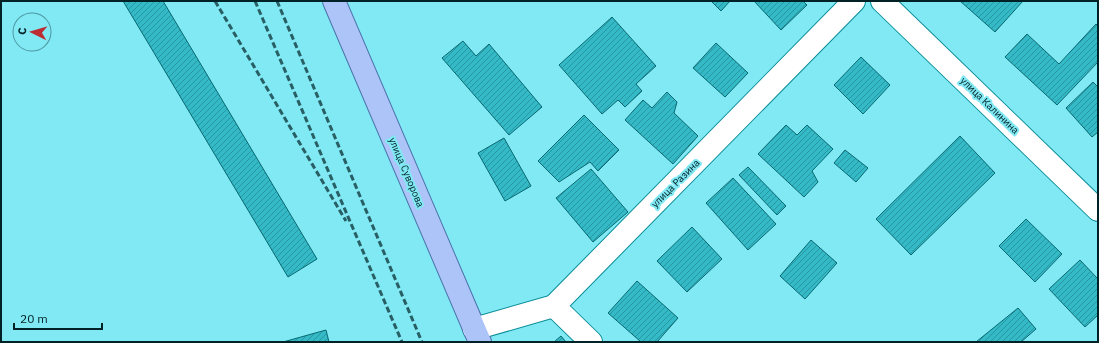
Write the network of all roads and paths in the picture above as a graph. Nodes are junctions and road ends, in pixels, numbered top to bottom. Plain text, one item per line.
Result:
1 (334, 1) edge
2 (854, 1) edge
3 (882, 1) edge
4 (1098, 210) edge
5 (554, 306) junction
6 (477, 335) edge
7 (591, 342) edge

1 - 6 main road, улица Суворова
2 - 5 street, улица Разина
3 - 4 street, улица Калинина
5 - 6 street, улица Разина
5 - 7 street

